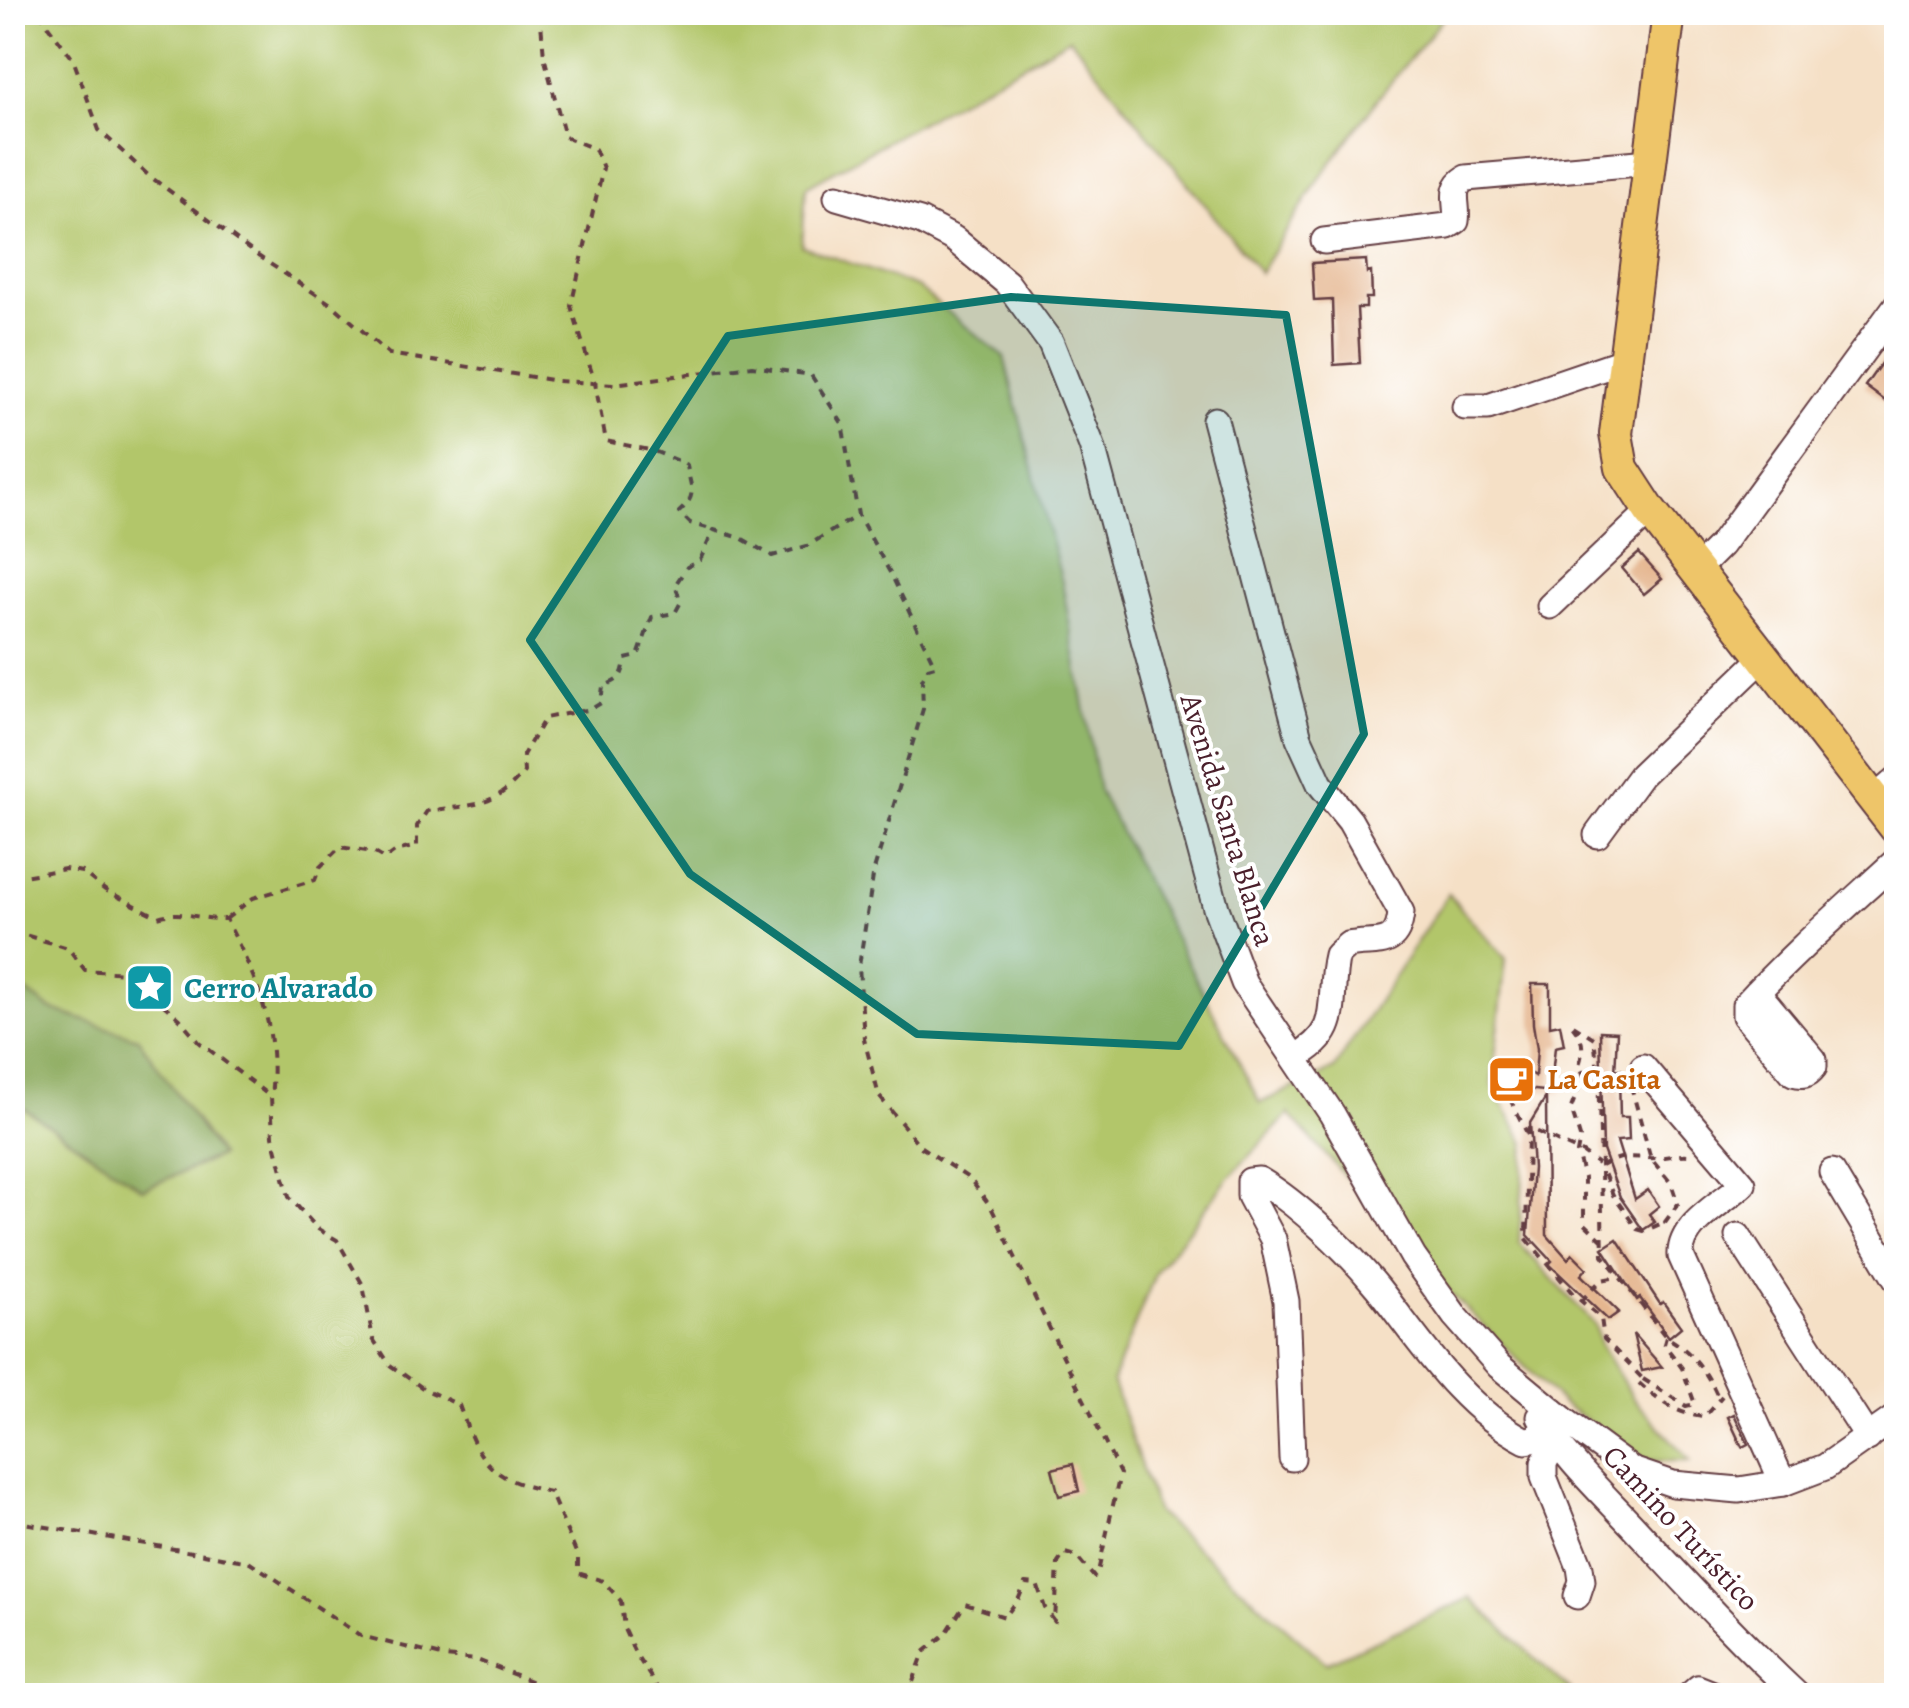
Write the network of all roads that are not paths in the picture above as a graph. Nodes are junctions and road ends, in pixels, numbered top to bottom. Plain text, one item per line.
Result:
1 (1669, 12) edge
2 (1650, 162) junction
3 (837, 197) dead end
4 (1324, 241) dead end
5 (1896, 306) edge
6 (1623, 361) junction
7 (1464, 406) dead end
8 (1215, 420) dead end
9 (1650, 511) junction
10 (1696, 569) junction
11 (1550, 606) dead end
12 (1764, 657) junction
13 (1885, 789) edge
14 (1896, 828) edge
15 (1597, 835) dead end
16 (1896, 861) edge
17 (1758, 992) dead end
18 (1295, 1056) junction
19 (1643, 1067) dead end
20 (1832, 1172) dead end
21 (1738, 1236) dead end
22 (1896, 1279) edge
23 (1532, 1394) junction
24 (1896, 1417) edge
25 (1551, 1434) junction
26 (1868, 1438) junction
27 (1292, 1458) dead end
28 (1783, 1483) junction
29 (1577, 1596) dead end
30 (1690, 1696) edge
31 (1718, 1696) edge
32 (1798, 1696) edge

1 - 2 main road
2 - 4 street
2 - 6 main road
3 - 18 street, Avenida Santa Blanca
5 - 10 street
6 - 7 street
6 - 9 main road
8 - 18 street
9 - 10 main road
9 - 11 street
10 - 12 main road
12 - 13 main road
12 - 15 street
13 - 14 main road
16 - 17 street
18 - 23 street, Avenida Santa Blanca
19 - 28 street
20 - 22 street
21 - 26 street
23 - 25 street, Camino Turístico
23 - 28 street, Avenida Santa Blanca
24 - 26 street, Avenida Santa Blanca
25 - 27 street
25 - 29 street
25 - 32 street, Camino Turístico
26 - 28 street, Avenida Santa Blanca
30 - 31 street

